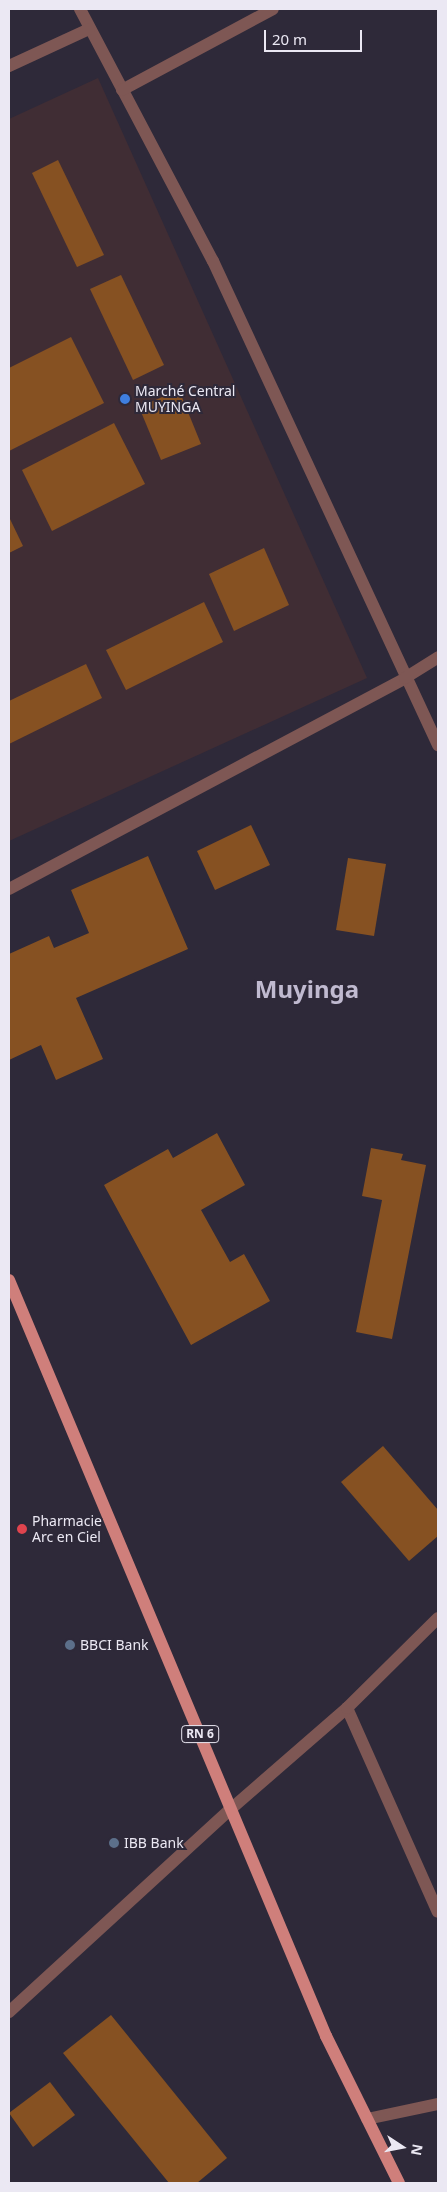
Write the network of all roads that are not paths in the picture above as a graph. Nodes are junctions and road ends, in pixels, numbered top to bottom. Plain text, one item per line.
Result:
1 (80, 9) edge
2 (273, 9) edge
3 (89, 28) junction
4 (9, 66) edge
5 (122, 90) junction
6 (438, 656) edge
7 (405, 678) junction
8 (438, 746) edge
9 (9, 889) edge
10 (9, 1280) edge
11 (438, 1618) edge
12 (347, 1708) junction
13 (232, 1808) junction
14 (438, 1912) edge
15 (9, 2012) edge
16 (438, 2104) edge
17 (367, 2119) junction
18 (399, 2183) edge

1 - 3 street
2 - 5 street
3 - 4 street
3 - 5 street
5 - 7 street
6 - 7 street
7 - 8 street
7 - 9 street
10 - 13 main road, RN 6
11 - 12 street
12 - 13 street
12 - 14 street
13 - 15 street
13 - 17 main road, RN 6
16 - 17 street
17 - 18 main road, RN 6

